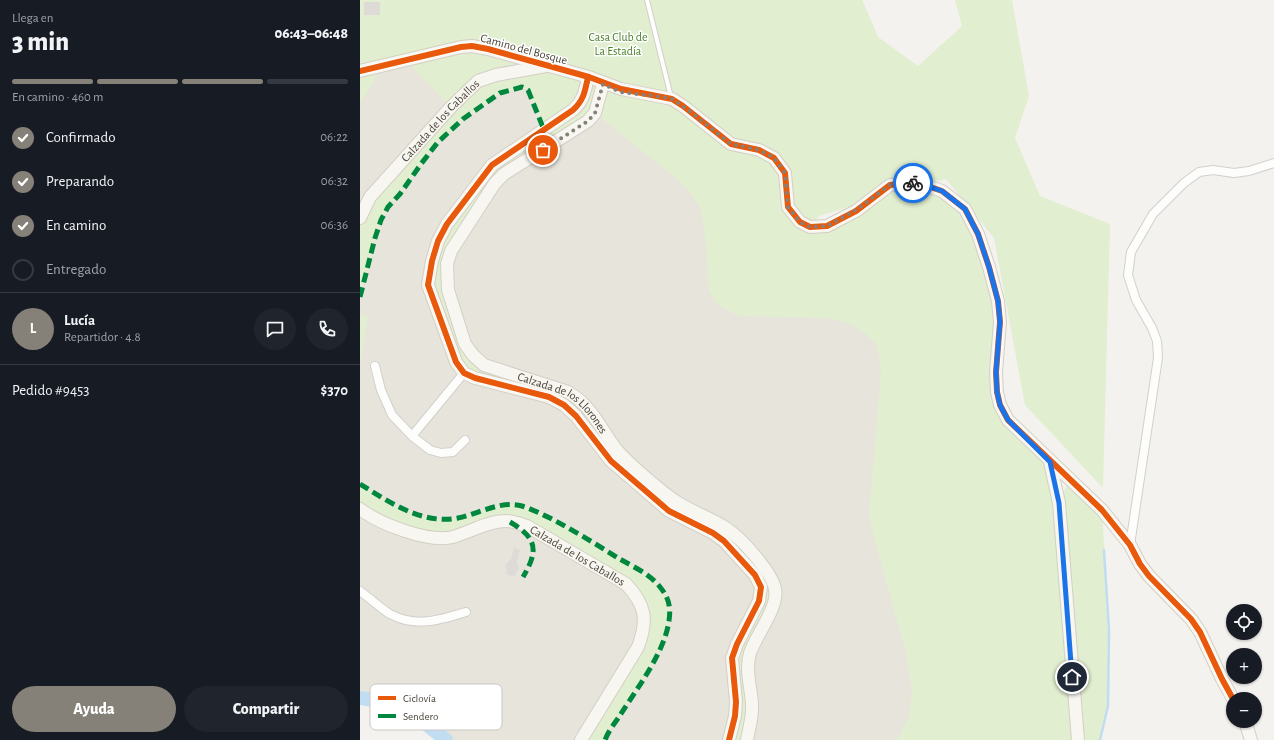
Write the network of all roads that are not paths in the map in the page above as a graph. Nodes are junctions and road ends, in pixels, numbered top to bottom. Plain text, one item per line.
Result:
1 (647, 0) edge
2 (549, 66) junction
3 (360, 71) edge
4 (588, 77) junction
5 (603, 84) junction
6 (667, 98) junction
7 (1274, 163) edge
8 (360, 218) edge
9 (375, 366) dead end
10 (464, 373) junction
11 (525, 385) junction
12 (412, 436) junction
13 (465, 440) dead end
14 (1050, 462) junction
15 (1070, 479) junction
16 (1059, 503) junction
17 (360, 509) edge
18 (1130, 544) junction
19 (360, 591) edge
20 (466, 612) dead end
21 (1229, 692) edge
22 (1247, 728) edge
23 (581, 740) edge
24 (729, 740) edge
25 (747, 740) edge
26 (1078, 740) edge
27 (1251, 740) edge

1 - 6 lane
2 - 3 street, Camino del Bosque
2 - 4 street, Camino del Bosque
2 - 8 street, Calzada de los Caballos
4 - 5 street, Camino del Bosque
4 - 6 street, Camino del Bosque
4 - 10 street
5 - 6 street, Camino del Bosque
5 - 11 street, Calzada de los Llorones
6 - 14 street, Camino del Bosque
7 - 18 street
9 - 12 street
10 - 11 street, Calzada de los Llorones
10 - 12 street
11 - 24 street, Calzada de los Llorones
11 - 25 street, Calzada de los Llorones
12 - 13 street
14 - 15 street, Camino del Bosque
14 - 16 street
15 - 16 street
15 - 18 street, Camino del Bosque
16 - 26 street
17 - 23 street, Calzada de los Caballos
18 - 21 street, Camino del Bosque
19 - 20 street
22 - 27 street

